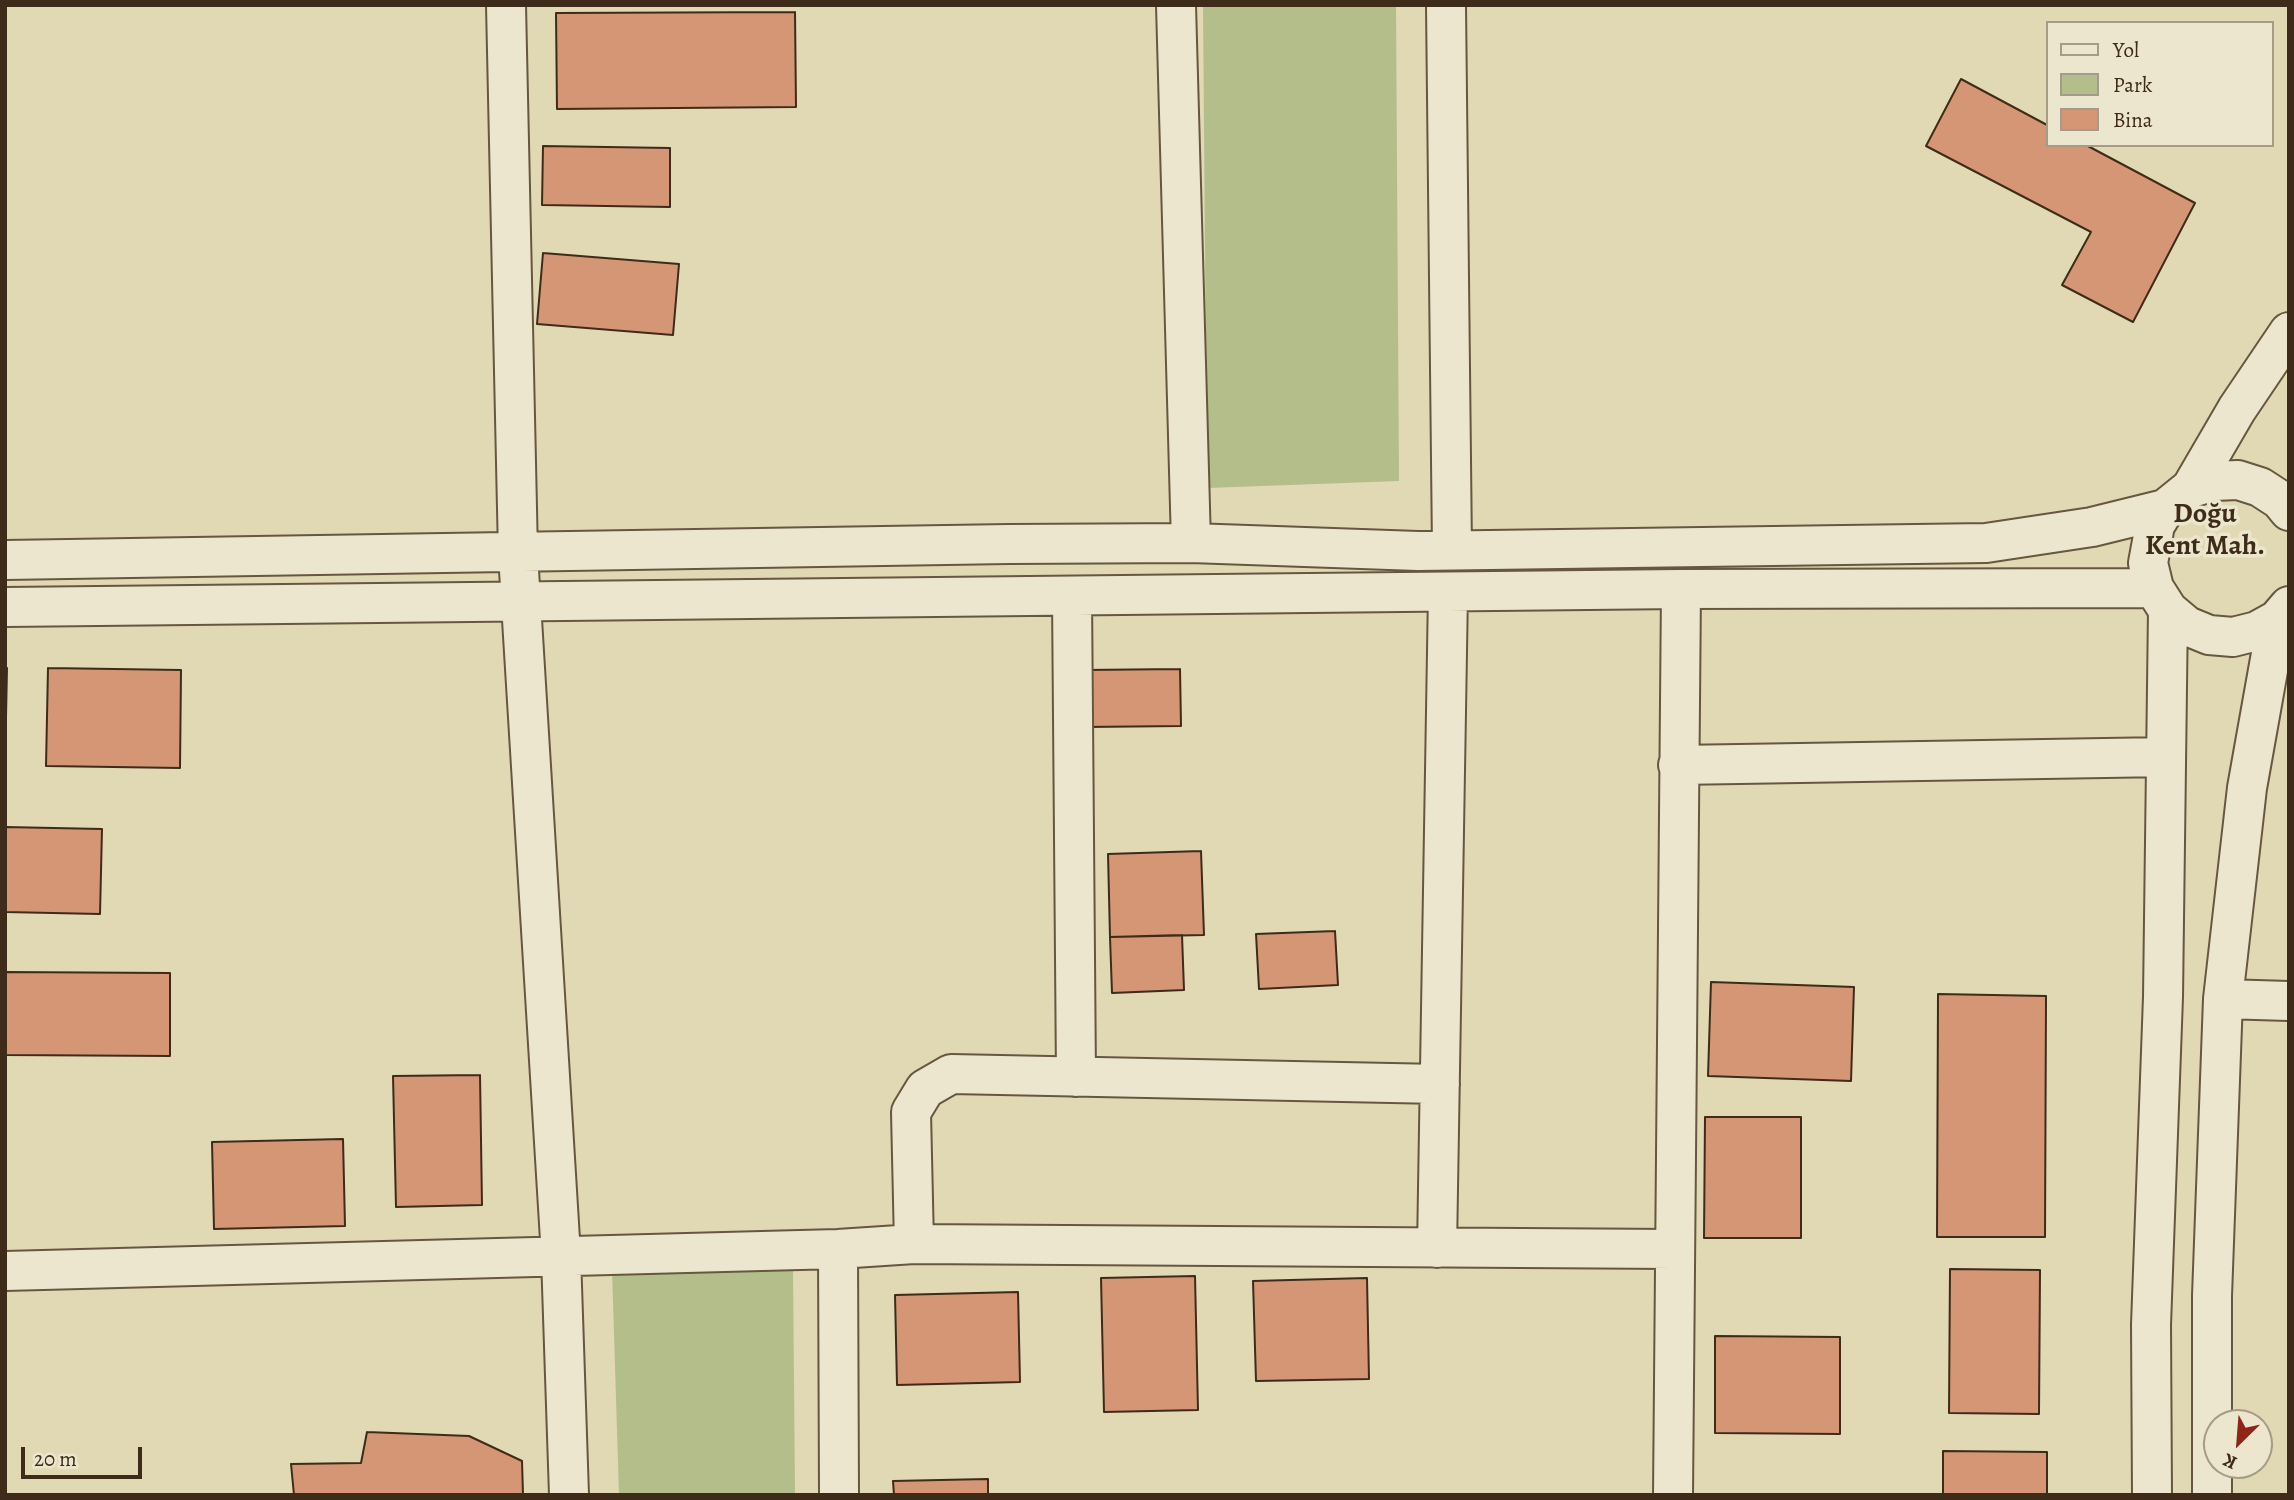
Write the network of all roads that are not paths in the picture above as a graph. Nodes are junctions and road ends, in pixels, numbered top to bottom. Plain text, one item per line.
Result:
1 (506, 5) edge
2 (1176, 5) edge
3 (1446, 5) edge
4 (2289, 332) edge
5 (2178, 498) junction
6 (2289, 511) edge
7 (1191, 543) junction
8 (1452, 550) junction
9 (518, 554) junction
10 (5, 560) edge
11 (1681, 589) junction
12 (1448, 592) junction
13 (1072, 596) junction
14 (2161, 599) junction
15 (522, 602) junction
16 (5, 607) edge
17 (2283, 613) edge
18 (2166, 757) junction
19 (1678, 765) junction
20 (2223, 999) junction
21 (2289, 1001) edge
22 (1076, 1077) junction
23 (1440, 1084) junction
24 (914, 1244) junction
25 (1437, 1248) junction
26 (838, 1249) junction
27 (1673, 1249) junction
28 (561, 1256) junction
29 (5, 1271) edge
30 (569, 1495) edge
31 (839, 1495) edge
32 (1673, 1495) edge
33 (2152, 1495) edge
34 (2212, 1495) edge

1 - 9 street
2 - 7 street
3 - 8 street
4 - 5 street
5 - 6 street
5 - 8 street
5 - 14 street
7 - 8 street
7 - 9 street
9 - 10 street
9 - 15 street
11 - 12 street
11 - 14 street
11 - 19 street
12 - 13 street
12 - 23 street
13 - 15 street
13 - 22 street
14 - 17 street
14 - 18 street
15 - 16 street
15 - 28 street
17 - 20 street
18 - 19 street
18 - 33 street
19 - 27 street
20 - 21 street
20 - 34 street
22 - 23 street
22 - 24 street
23 - 25 street
24 - 25 street
24 - 26 street
25 - 27 street
26 - 28 street
26 - 31 street
27 - 32 street
28 - 29 street
28 - 30 street

